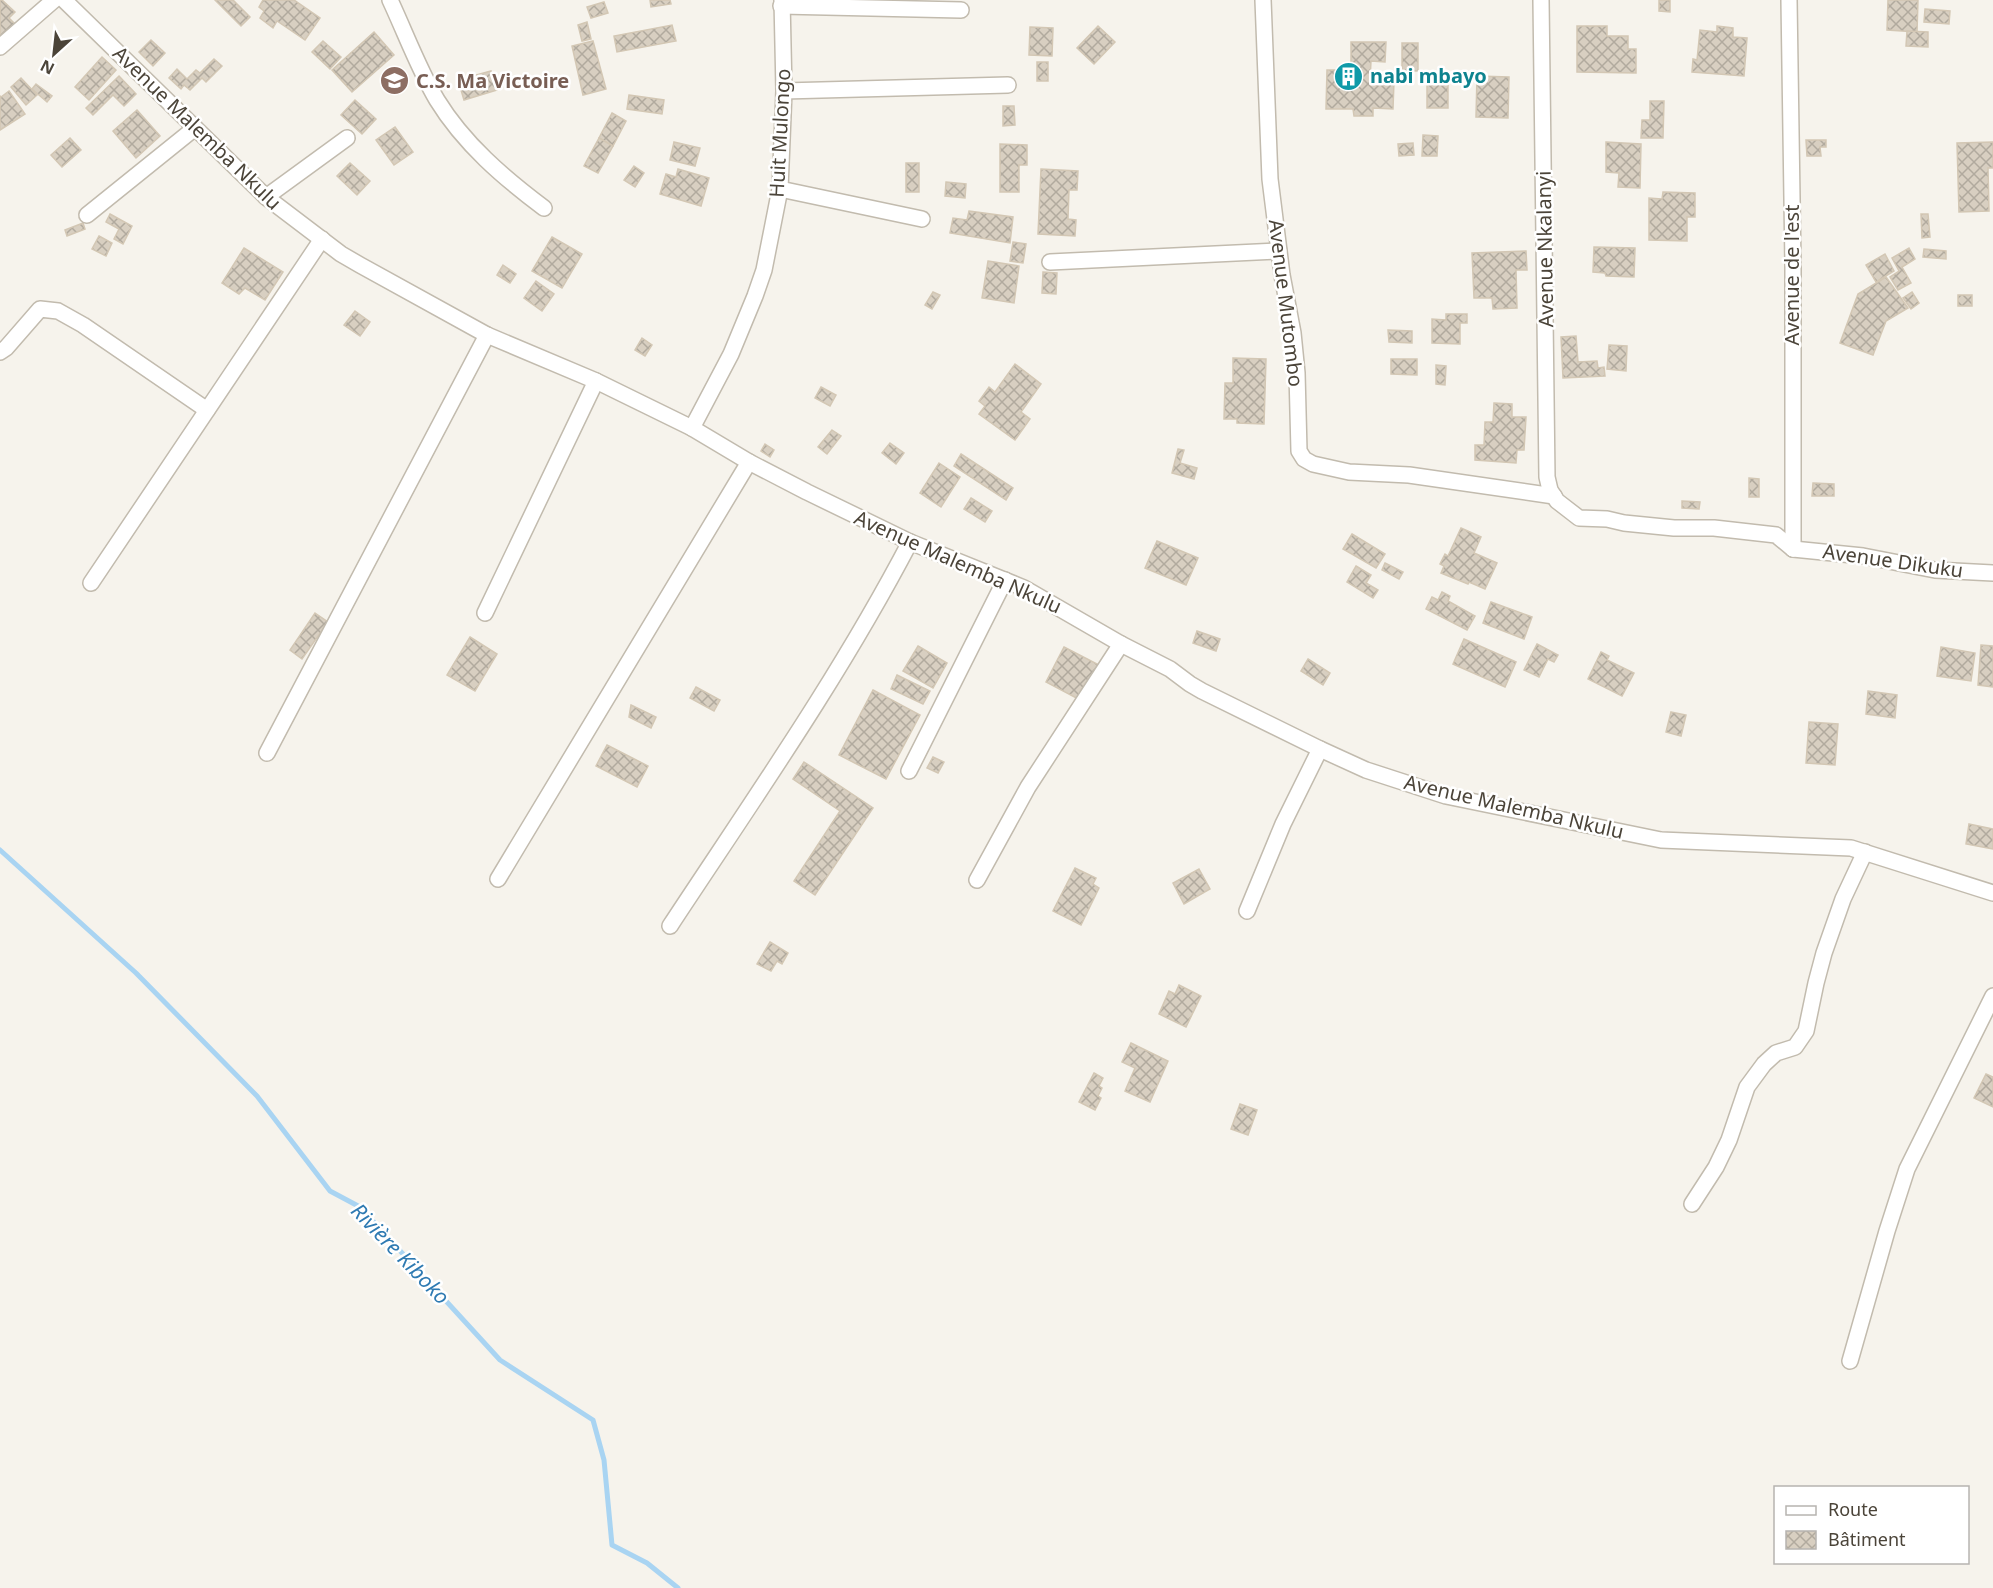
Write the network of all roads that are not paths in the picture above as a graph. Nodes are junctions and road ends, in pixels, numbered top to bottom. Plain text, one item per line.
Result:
1 (54, 0) edge
2 (64, 0) edge
3 (390, 0) edge
4 (1263, 0) edge
5 (1540, 0) edge
6 (1789, 0) edge
7 (782, 3) edge
8 (961, 10) dead end
9 (0, 47) edge
10 (1008, 85) dead end
11 (784, 91) junction
12 (195, 128) junction
13 (347, 138) dead end
14 (780, 189) junction
15 (266, 197) junction
16 (544, 208) dead end
17 (87, 215) dead end
18 (922, 219) dead end
19 (322, 239) junction
20 (1280, 250) junction
21 (1050, 262) dead end
22 (487, 335) junction
23 (0, 352) edge
24 (596, 381) junction
25 (207, 410) junction
26 (692, 428) junction
27 (748, 462) junction
28 (1554, 496) junction
29 (910, 542) junction
30 (1793, 549) junction
31 (1993, 573) edge
32 (1005, 580) junction
33 (91, 583) dead end
34 (485, 613) dead end
35 (1121, 644) junction
36 (1320, 749) junction
37 (267, 753) dead end
38 (909, 771) dead end
39 (1865, 852) junction
40 (498, 879) dead end
41 (977, 880) dead end
42 (1993, 893) edge
43 (1247, 911) dead end
44 (670, 926) dead end
45 (1993, 996) edge
46 (1692, 1204) dead end
47 (1850, 1361) dead end

1 - 9 street
2 - 12 street, Avenue Malemba Nkulu
3 - 16 street
4 - 20 street, Avenue Mutombo
5 - 28 street, Avenue Nkalanyi
6 - 30 street, Avenue de l'est
7 - 8 street
7 - 11 street, Huit Mulongo
10 - 11 street
11 - 14 street, Huit Mulongo
12 - 15 street, Avenue Malemba Nkulu
12 - 17 street
13 - 15 street
14 - 18 street
14 - 26 street, Huit Mulongo
15 - 19 street, Avenue Malemba Nkulu
19 - 22 street, Avenue Malemba Nkulu
19 - 25 street
20 - 21 street
20 - 28 street, Avenue Mutombo
22 - 24 street, Avenue Malemba Nkulu
22 - 37 street
23 - 25 street
24 - 26 street, Avenue Malemba Nkulu
24 - 34 street
25 - 33 street
26 - 27 street, Avenue Malemba Nkulu
27 - 29 street, Avenue Malemba Nkulu
27 - 40 street
28 - 30 street
29 - 32 street, Avenue Malemba Nkulu
29 - 44 street
30 - 31 street, Avenue Dikuku
32 - 35 street, Avenue Malemba Nkulu
32 - 38 street
35 - 36 street, Avenue Malemba Nkulu
35 - 41 street
36 - 39 street, Avenue Malemba Nkulu
36 - 43 street
39 - 42 street, Avenue Malemba Nkulu
39 - 46 street
45 - 47 street

